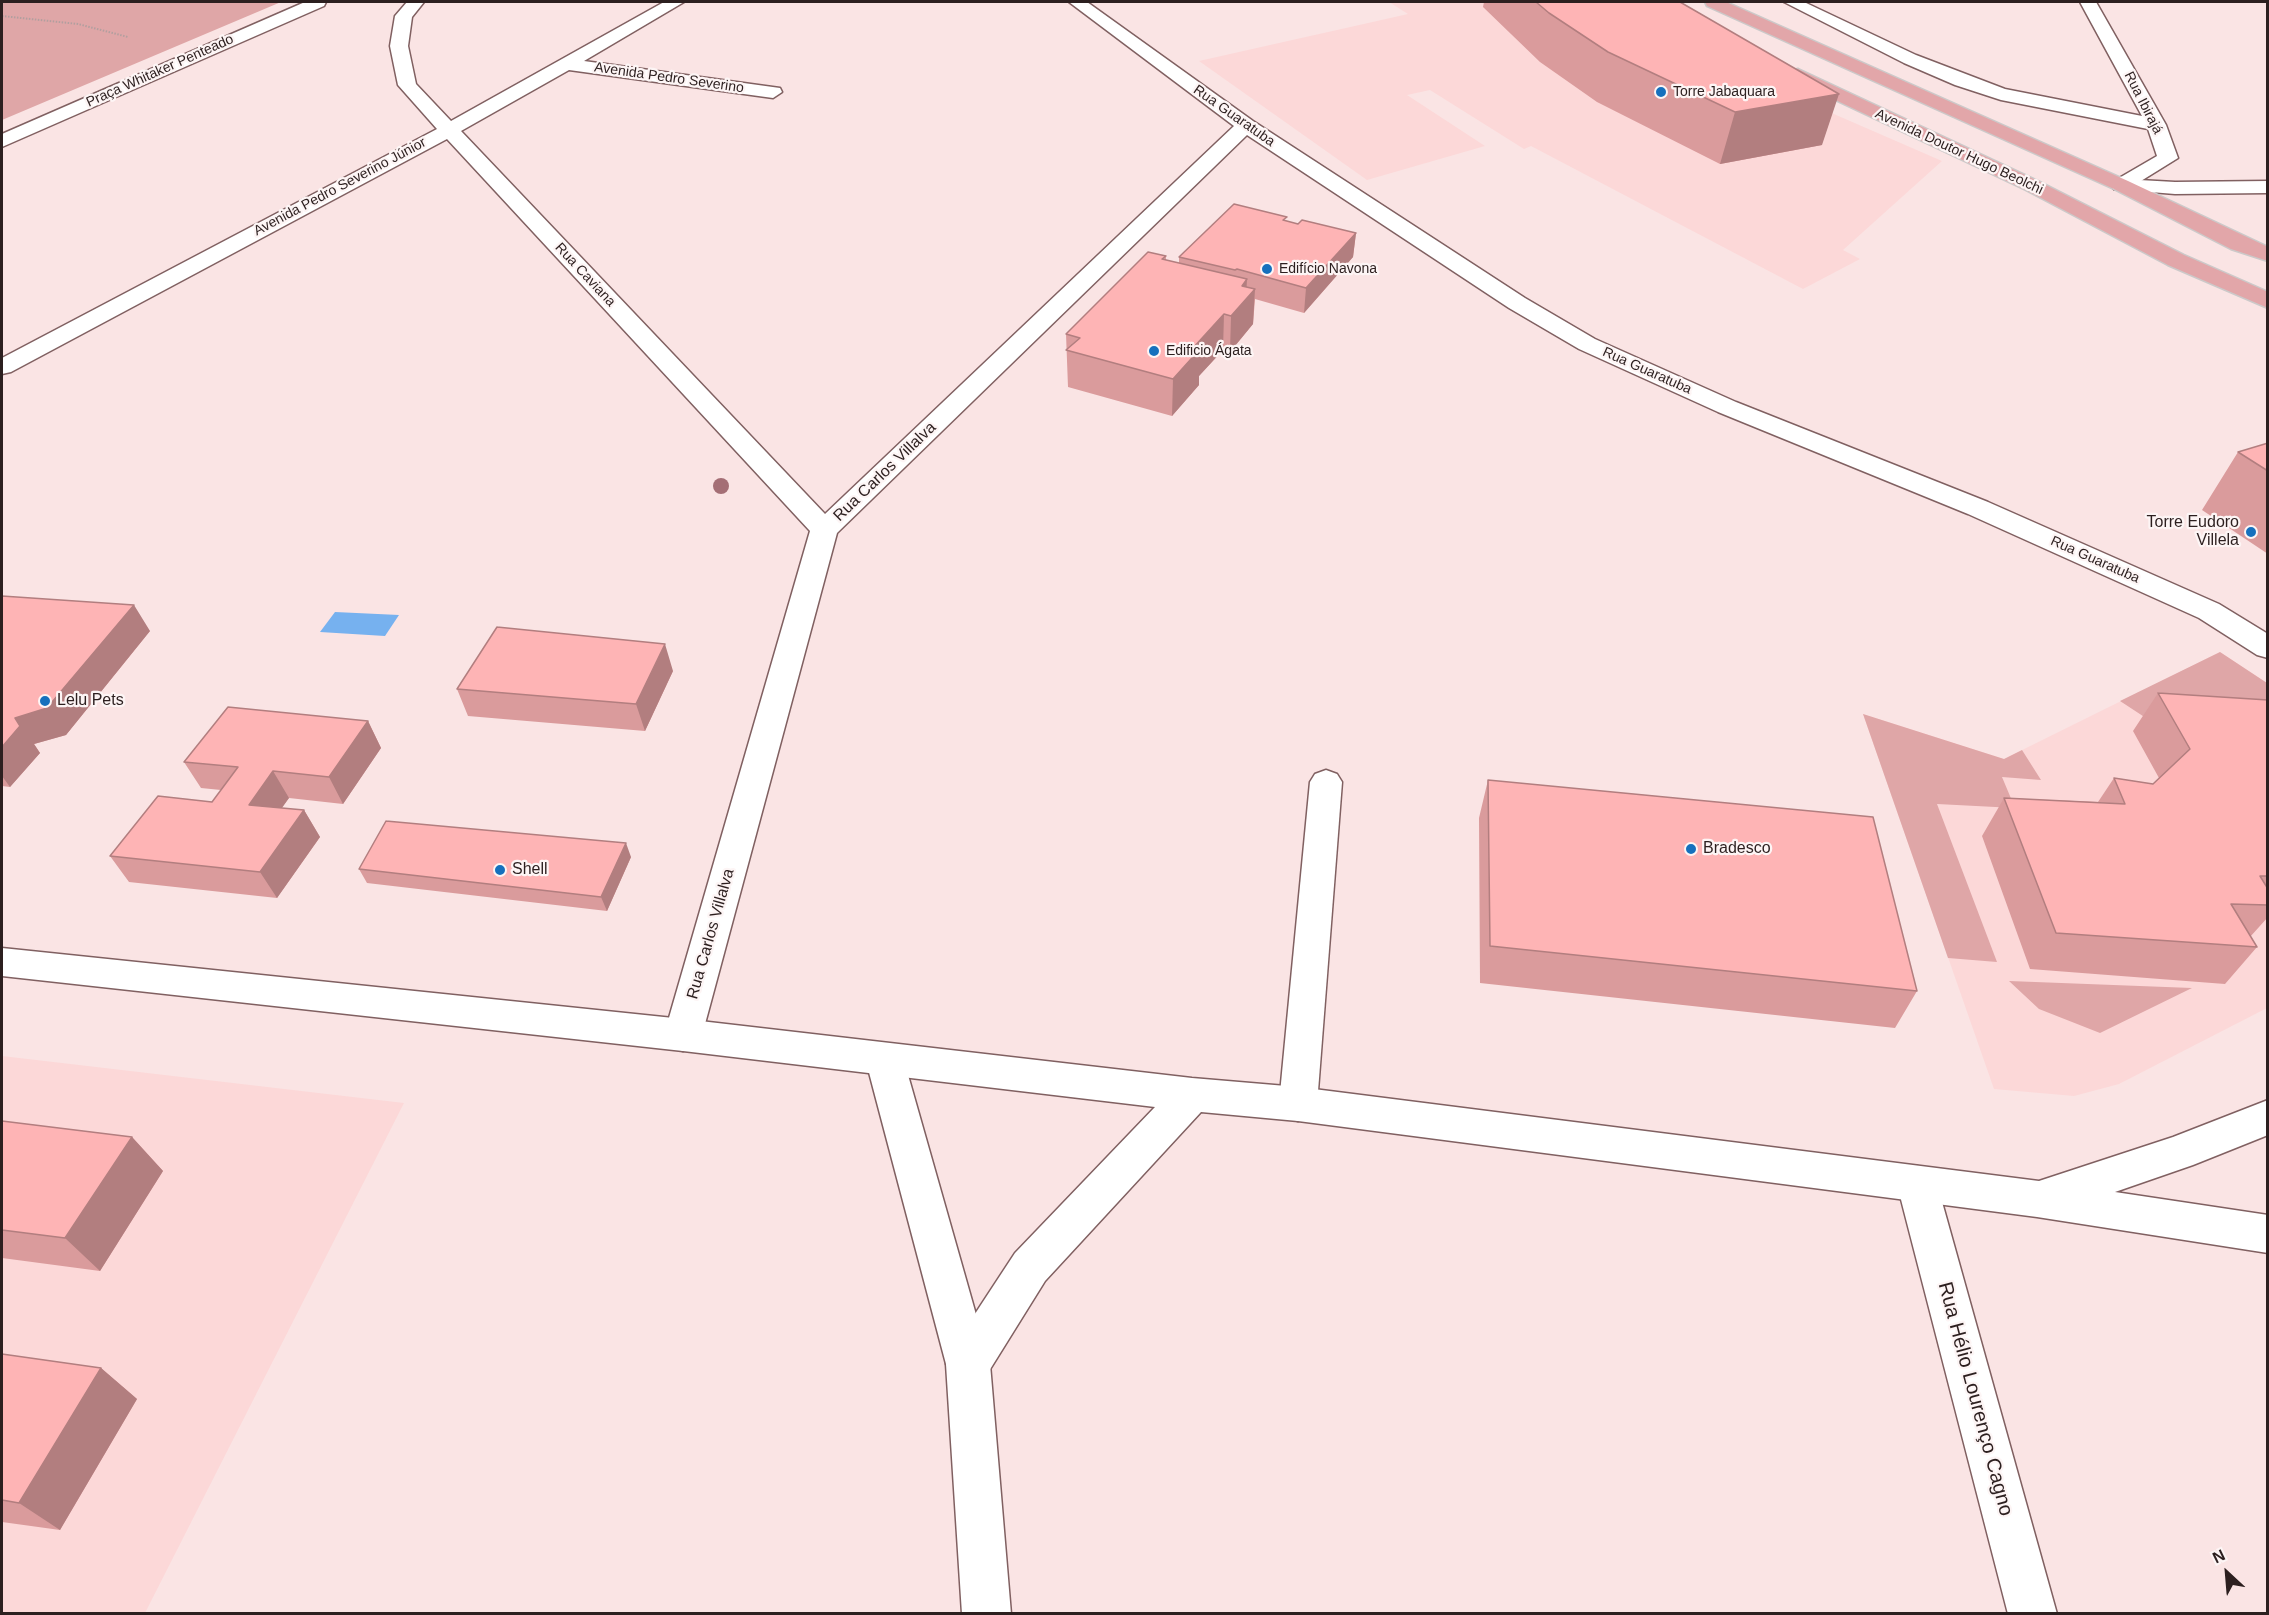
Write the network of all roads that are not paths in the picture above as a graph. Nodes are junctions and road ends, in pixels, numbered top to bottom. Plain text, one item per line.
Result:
1 (318, 2) edge
2 (416, 2) edge
3 (676, 2) edge
4 (1077, 2) edge
5 (1713, 2) edge
6 (1792, 2) edge
7 (2088, 2) edge
8 (565, 64) junction
9 (1781, 67) edge
10 (773, 92) dead end
11 (1853, 101) junction
12 (1246, 125) junction
13 (2156, 125) junction
14 (449, 130) junction
15 (2, 141) edge
16 (2121, 185) junction
17 (2268, 187) edge
18 (2268, 255) edge
19 (2268, 302) edge
20 (2, 367) edge
21 (824, 530) junction
22 (2268, 648) edge
23 (1326, 782) dead end
24 (2, 962) edge
25 (683, 1035) junction
26 (885, 1061) junction
27 (1192, 1095) junction
28 (1298, 1104) junction
29 (2268, 1117) edge
30 (1917, 1184) junction
31 (2037, 1199) junction
32 (2268, 1234) edge
33 (968, 1364) junction
34 (987, 1614) edge
35 (2032, 1614) edge

1 - 15 street, Praça Whitaker Penteado
2 - 14 street, Rua Caviana
3 - 8 street, Avenida Pedro Severino Júnior
4 - 12 street, Rua Guaratuba
5 - 16 main road
6 - 13 street
7 - 13 street, Rua Ibirajá
8 - 10 street, Avenida Pedro Severino
8 - 14 street, Avenida Pedro Severino Júnior
9 - 11 main road, Avenida Doutor Hugo Beolchi
11 - 16 main road
11 - 19 main road, Avenida Doutor Hugo Beolchi
12 - 21 street, Rua Carlos Villalva
12 - 22 street, Rua Guaratuba
13 - 16 street, Rua Ibirajá
14 - 20 street, Avenida Pedro Severino Júnior
14 - 21 street, Rua Caviana
16 - 17 street
16 - 18 main road
21 - 25 street, Rua Carlos Villalva
23 - 28 street
24 - 25 street
25 - 26 street
26 - 27 street
26 - 33 street
27 - 28 street
27 - 33 street
28 - 30 street
29 - 31 street
30 - 31 street
30 - 35 street, Rua Hélio Lourenço Cagno
31 - 32 street
33 - 34 street

